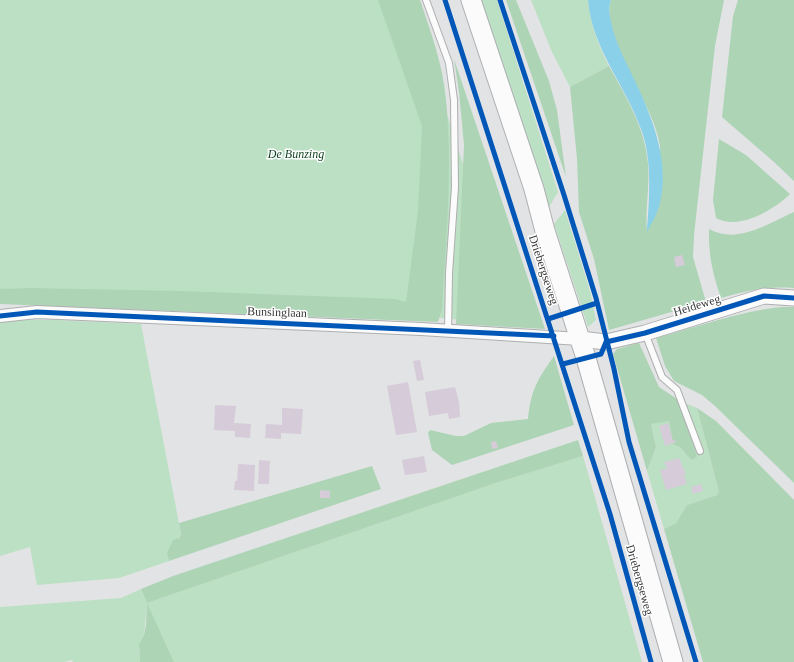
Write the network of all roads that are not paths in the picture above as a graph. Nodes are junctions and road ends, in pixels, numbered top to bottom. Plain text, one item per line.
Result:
1 (426, 0) edge
2 (471, 0) edge
3 (794, 298) edge
4 (0, 316) edge
5 (448, 332) junction
6 (644, 333) junction
7 (580, 339) junction
8 (700, 451) dead end
9 (673, 662) edge

1 - 5 lane
2 - 7 main road, Driebergseweg
3 - 6 street, Heideweg
4 - 5 street, Bunsinglaan
5 - 7 street, Bunsinglaan
6 - 7 street, Heideweg
6 - 8 lane
7 - 9 main road, Driebergseweg

